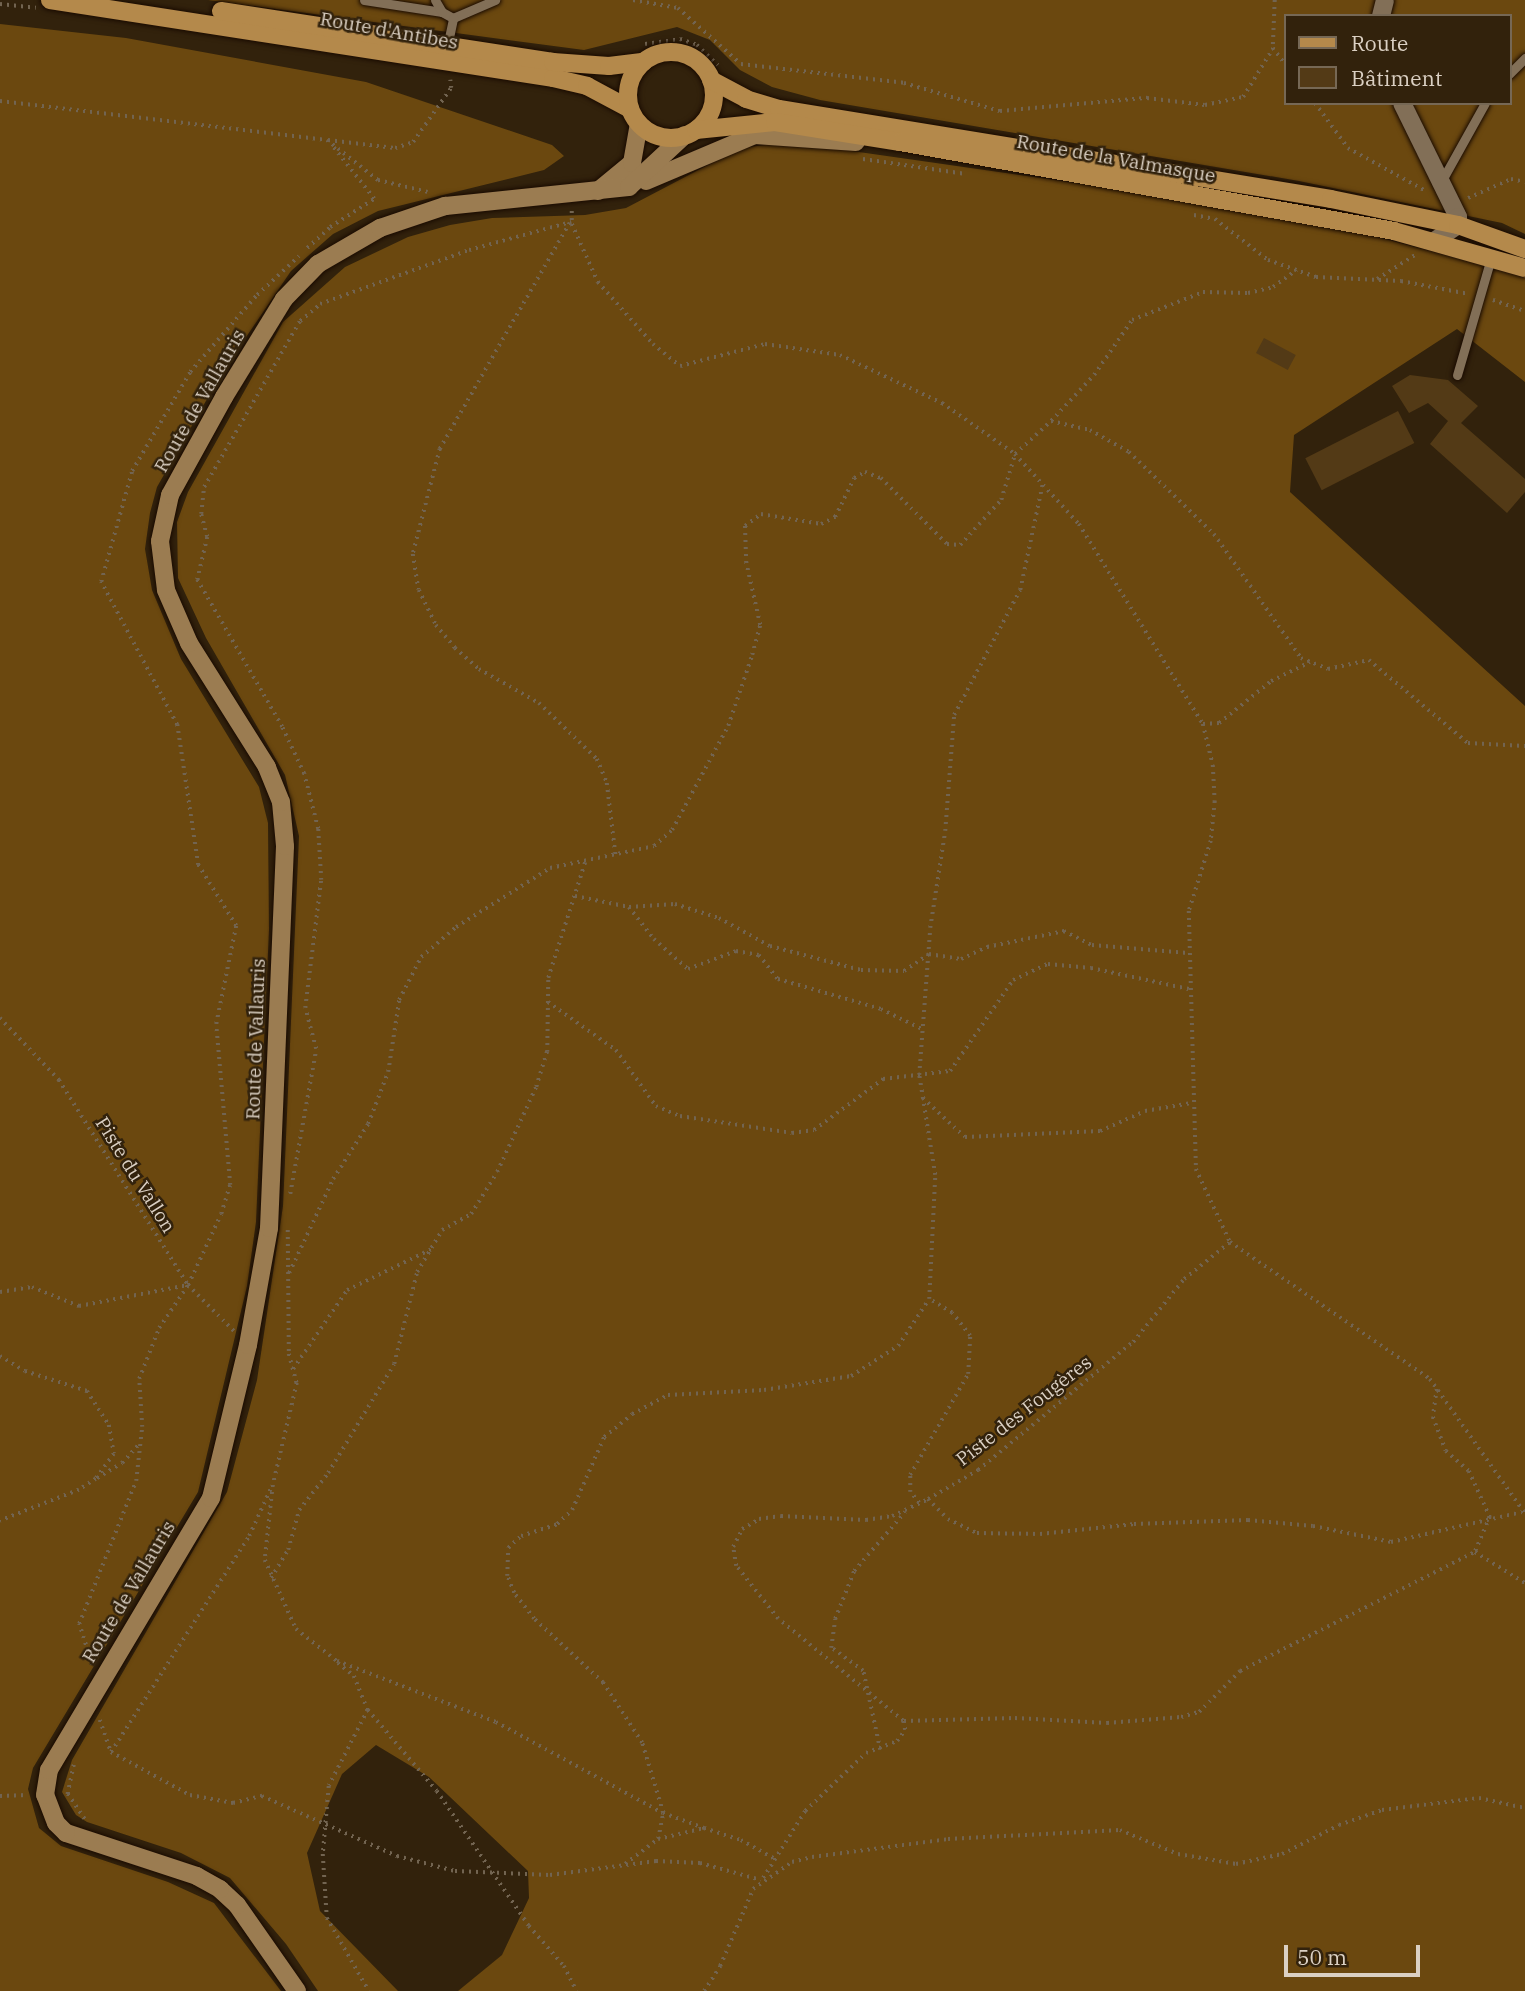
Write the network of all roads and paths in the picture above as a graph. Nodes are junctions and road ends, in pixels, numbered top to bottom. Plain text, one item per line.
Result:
1 (50, 0) edge
2 (144, 0) edge
3 (364, 0) edge
4 (435, 0) edge
5 (495, 0) edge
6 (633, 0) edge
7 (1275, 0) edge
8 (442, 12) junction
9 (453, 19) junction
10 (447, 47) junction
11 (1273, 48) junction
12 (1525, 58) edge
13 (643, 62) junction
14 (1284, 63) edge
15 (1511, 72) edge
16 (449, 74) dead end
17 (711, 80) junction
18 (0, 100) edge
19 (1316, 105) edge
20 (1403, 105) edge
21 (1484, 105) edge
22 (635, 117) junction
23 (691, 133) junction
24 (327, 140) junction
25 (900, 142) junction
26 (849, 157) dead end
27 (969, 174) dead end
28 (1525, 182) edge
29 (1440, 184) junction
30 (629, 187) junction
31 (435, 191) dead end
32 (597, 191) junction
33 (573, 194) junction
34 (1453, 205) junction
35 (1190, 214) dead end
36 (571, 222) junction
37 (1458, 225) junction
38 (1434, 240) junction
39 (1525, 249) edge
40 (1491, 258) junction
41 (1525, 268) edge
42 (1296, 270) junction
43 (1375, 280) junction
44 (1481, 296) junction
45 (1525, 311) edge
46 (1457, 375) dead end
47 (1051, 421) junction
48 (1015, 454) junction
49 (1043, 482) junction
50 (1310, 662) junction
51 (1203, 724) junction
52 (1525, 746) edge
53 (615, 857) junction
54 (585, 862) junction
55 (575, 896) junction
56 (629, 907) junction
57 (1188, 953) junction
58 (929, 954) junction
59 (1189, 989) junction
60 (548, 1002) junction
61 (0, 1018) edge
62 (924, 1031) junction
63 (919, 1076) junction
64 (923, 1097) junction
65 (1191, 1103) junction
66 (289, 1149) dead end
67 (288, 1217) dead end
68 (285, 1226) dead end
69 (1230, 1242) junction
70 (434, 1248) junction
71 (281, 1264) dead end
72 (287, 1276) junction
73 (188, 1285) junction
74 (0, 1292) edge
75 (929, 1299) junction
76 (248, 1345) junction
77 (0, 1356) edge
78 (293, 1369) junction
79 (1437, 1389) junction
80 (140, 1443) junction
81 (96, 1479) junction
82 (273, 1485) junction
83 (928, 1499) junction
84 (919, 1503) junction
85 (909, 1508) junction
86 (1523, 1513) edge
87 (1490, 1517) junction
88 (0, 1521) edge
89 (1475, 1552) junction
90 (271, 1578) junction
91 (1525, 1583) edge
92 (318, 1651) junction
93 (99, 1684) junction
94 (870, 1696) junction
95 (368, 1710) junction
96 (903, 1721) junction
97 (94, 1726) dead end
98 (880, 1750) junction
99 (111, 1752) junction
100 (77, 1757) dead end
101 (44, 1795) junction
102 (0, 1796) edge
103 (1525, 1808) edge
104 (663, 1812) junction
105 (92, 1824) dead end
106 (326, 1826) junction
107 (704, 1828) junction
108 (658, 1839) junction
109 (774, 1858) junction
110 (625, 1864) junction
111 (494, 1875) junction
112 (761, 1880) junction
113 (297, 1991) edge
114 (369, 1991) edge
115 (577, 1991) edge
116 (704, 1991) edge

1 - 22 main road, Route d'Antibes
2 - 10 main road, Route d'Antibes
3 - 8 lane
4 - 8 lane
5 - 9 lane
6 - 11 path
7 - 11 path
8 - 9 lane
9 - 10 lane
10 - 13 main road, Route d'Antibes
11 - 14 path
12 - 15 lane
13 - 17 main road
13 - 22 main road
16 - 24 path
17 - 23 main road
17 - 37 main road, Route de la Valmasque
18 - 24 path
19 - 34 path
20 - 29 street
21 - 29 lane
22 - 23 main road
22 - 32 main road
23 - 25 main road, Route de la Valmasque
23 - 30 main road
24 - 31 path
25 - 30 main road, Route de Vallauris
25 - 38 main road, Route de la Valmasque
26 - 27 path
28 - 34 path
29 - 34 street
30 - 32 main road, Route de Vallauris
32 - 33 main road, Route de Vallauris
33 - 36 path
33 - 76 main road, Route de Vallauris
34 - 37 street
35 - 42 path
36 - 48 path
36 - 53 path
36 - 66 path
37 - 38 street
37 - 39 main road, Route de la Valmasque
38 - 40 main road, Route de la Valmasque
38 - 43 path
40 - 41 main road, Route de la Valmasque
40 - 44 lane
42 - 43 path
42 - 47 path
43 - 44 path
44 - 45 path
44 - 46 lane
47 - 48 path
47 - 50 path
48 - 49 path
48 - 53 path
49 - 51 path
49 - 58 path
50 - 51 path
50 - 52 path
51 - 57 path
53 - 54 path
54 - 55 path
54 - 72 path
55 - 56 path
55 - 60 path
56 - 58 path
56 - 62 path
57 - 58 path
57 - 59 path
58 - 62 path
59 - 63 path
59 - 65 path
60 - 63 path
60 - 70 path
61 - 73 path, Piste du Vallon
62 - 63 path
63 - 64 path
64 - 65 path
64 - 75 path
65 - 69 path
67 - 72 path
68 - 71 path
69 - 79 path
69 - 83 path, Piste des Fougères
70 - 78 path
70 - 90 path
72 - 78 path
73 - 74 path
73 - 76 path, Piste du Vallon
73 - 80 path
75 - 84 path
75 - 104 path
76 - 93 main road, Route de Vallauris
77 - 81 path
78 - 82 path
79 - 86 path
79 - 87 path
80 - 81 path
80 - 93 path
81 - 88 path
82 - 90 path
82 - 99 path
83 - 84 path, Piste des Fougères
83 - 87 path
84 - 85 path, Piste des Fougères
85 - 94 path
85 - 94 path, Piste des Fougères
86 - 87 path
87 - 89 path
89 - 91 path
89 - 96 path
90 - 92 path
92 - 95 path
92 - 104 path
93 - 101 main road, Route de Vallauris
94 - 96 path, Piste des Fougères
94 - 98 path
95 - 106 path
95 - 111 path
96 - 98 path
97 - 99 path
98 - 109 path
99 - 106 path
100 - 105 path
101 - 102 path
101 - 113 main road
103 - 112 path
104 - 107 path
104 - 108 path
106 - 111 path
106 - 114 path
107 - 108 path
107 - 109 path
108 - 110 path
109 - 112 path
110 - 111 path
110 - 112 path
111 - 115 path
112 - 116 path

